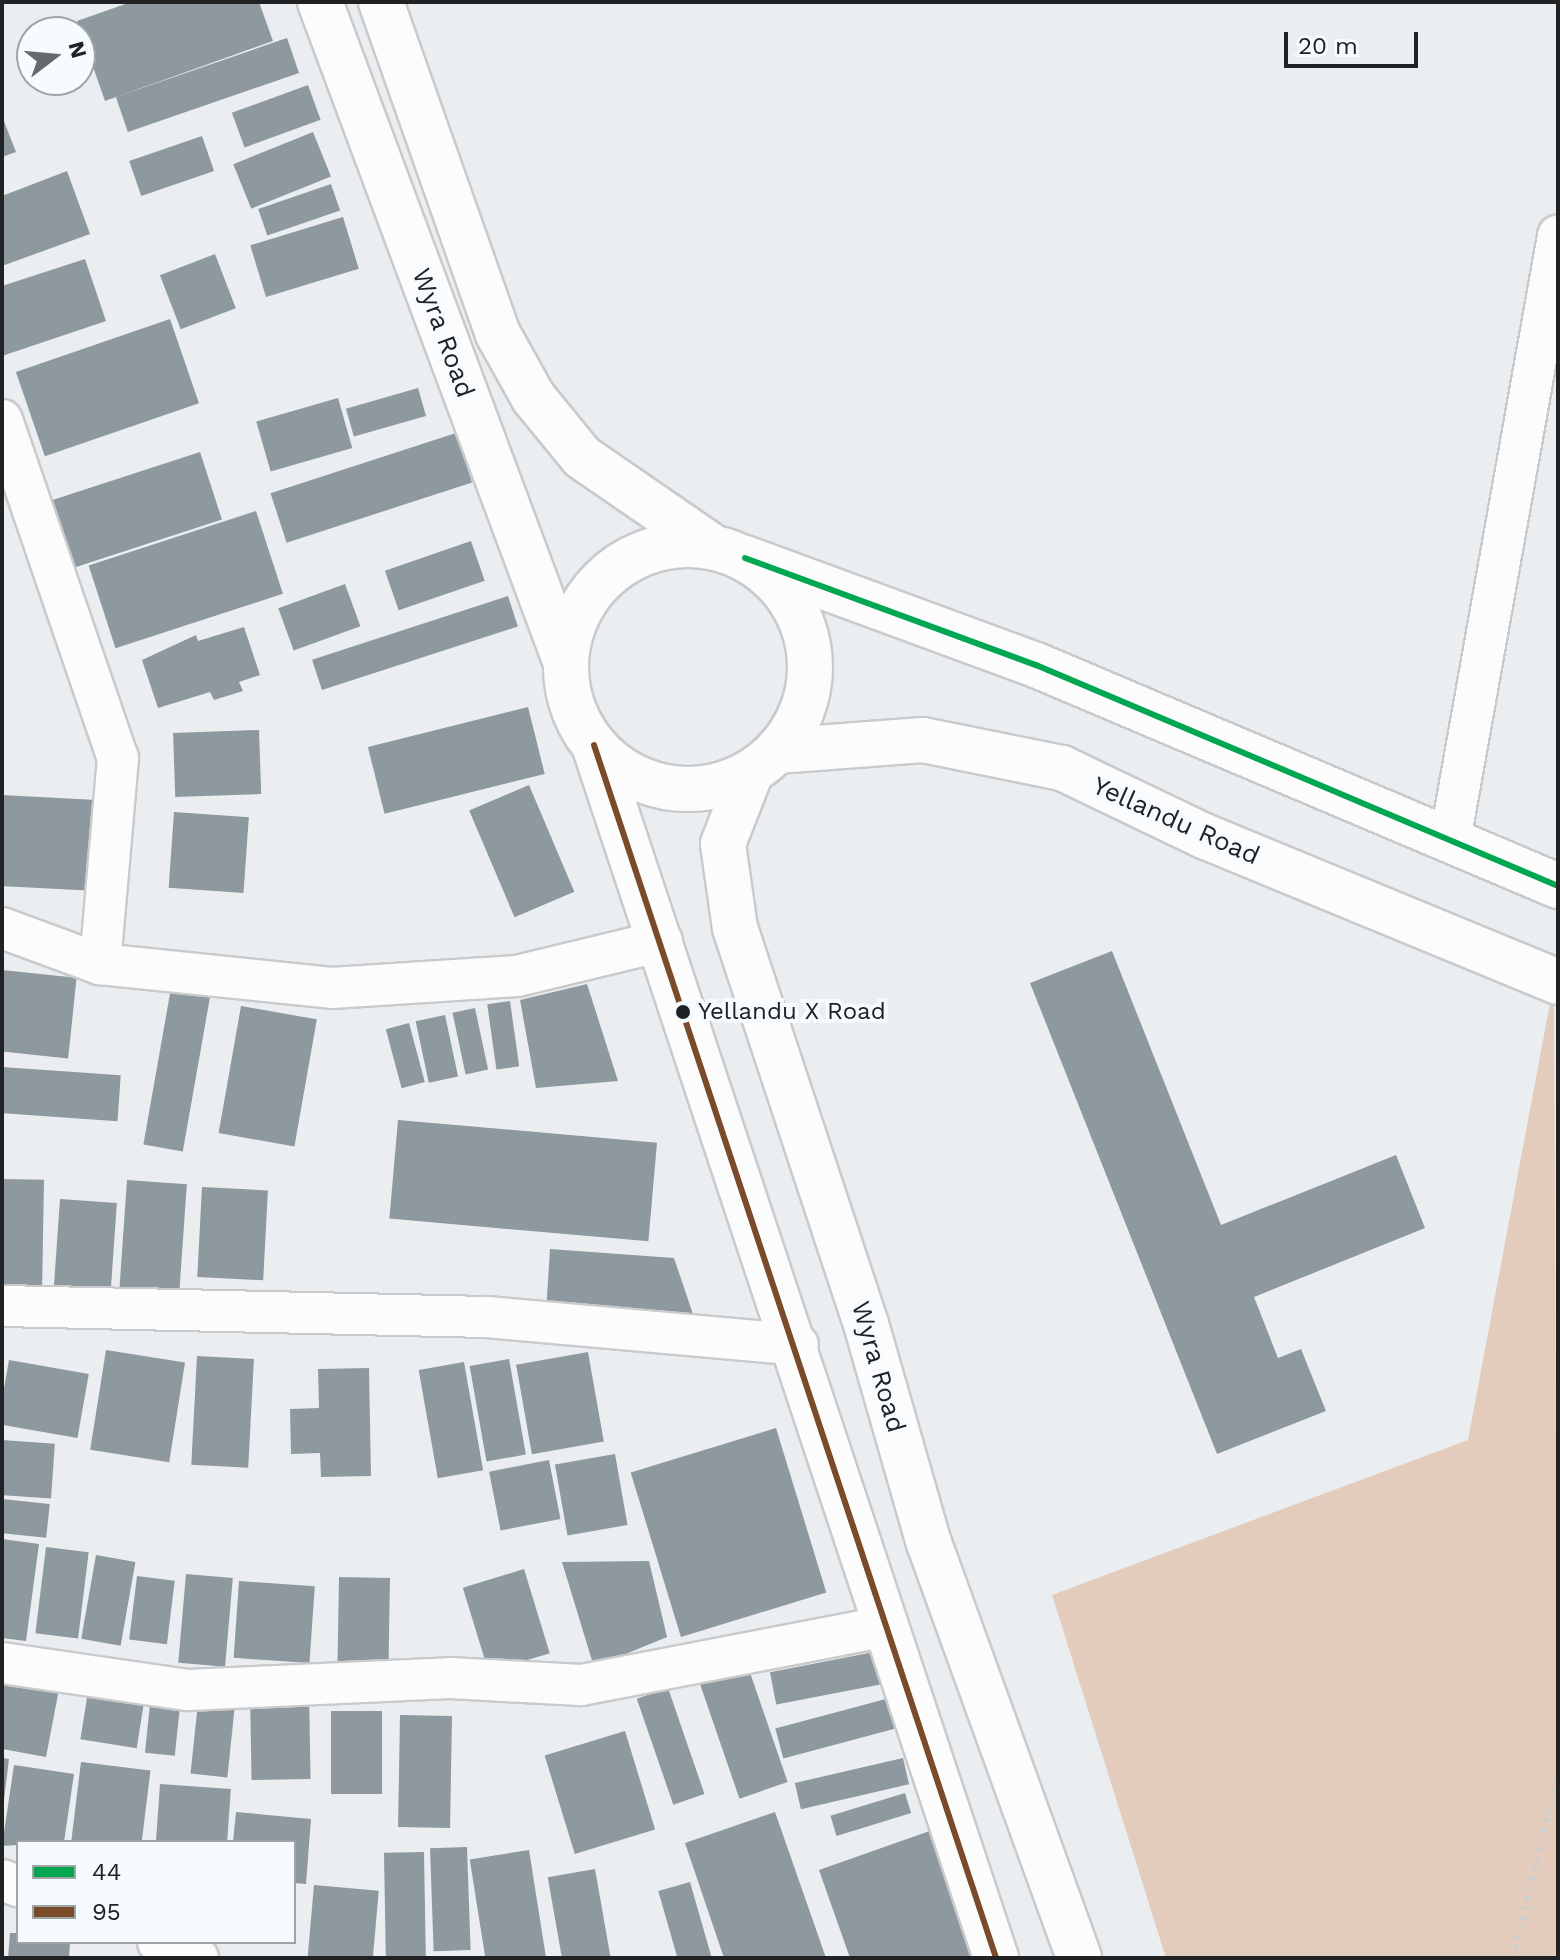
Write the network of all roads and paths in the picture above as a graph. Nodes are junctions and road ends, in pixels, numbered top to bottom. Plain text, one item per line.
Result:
1 (320, 2) edge
2 (381, 2) edge
3 (1558, 236) edge
4 (2, 420) edge
5 (1542, 434) edge
6 (727, 552) junction
7 (566, 663) junction
8 (594, 745) junction
9 (764, 761) junction
10 (1450, 840) junction
11 (1558, 886) edge
12 (2, 928) edge
13 (662, 941) junction
14 (100, 964) junction
15 (1558, 982) edge
16 (2, 1306) edge
17 (798, 1345) junction
18 (882, 1627) junction
19 (2, 1663) edge
20 (1558, 1772) edge
21 (163, 1944) edge
22 (198, 1958) edge
23 (996, 1958) edge
24 (1079, 1958) edge
25 (1513, 1958) edge

1 - 7 main road, Wyra Road
2 - 6 main road, Wyra Road
3 - 5 street
4 - 14 street
5 - 10 street
6 - 7 main road, Wyra Road
6 - 9 main road, Wyra Road
6 - 10 main road
7 - 8 main road, Wyra Road
8 - 9 main road, Wyra Road
8 - 13 main road, Wyra Road
9 - 15 main road, Yellandu Road
9 - 24 main road, Wyra Road
10 - 11 main road
12 - 14 street
13 - 14 street
13 - 17 main road, Wyra Road
16 - 17 street
17 - 18 main road, Wyra Road
18 - 19 street
18 - 23 main road, Wyra Road
20 - 25 path
21 - 22 street

